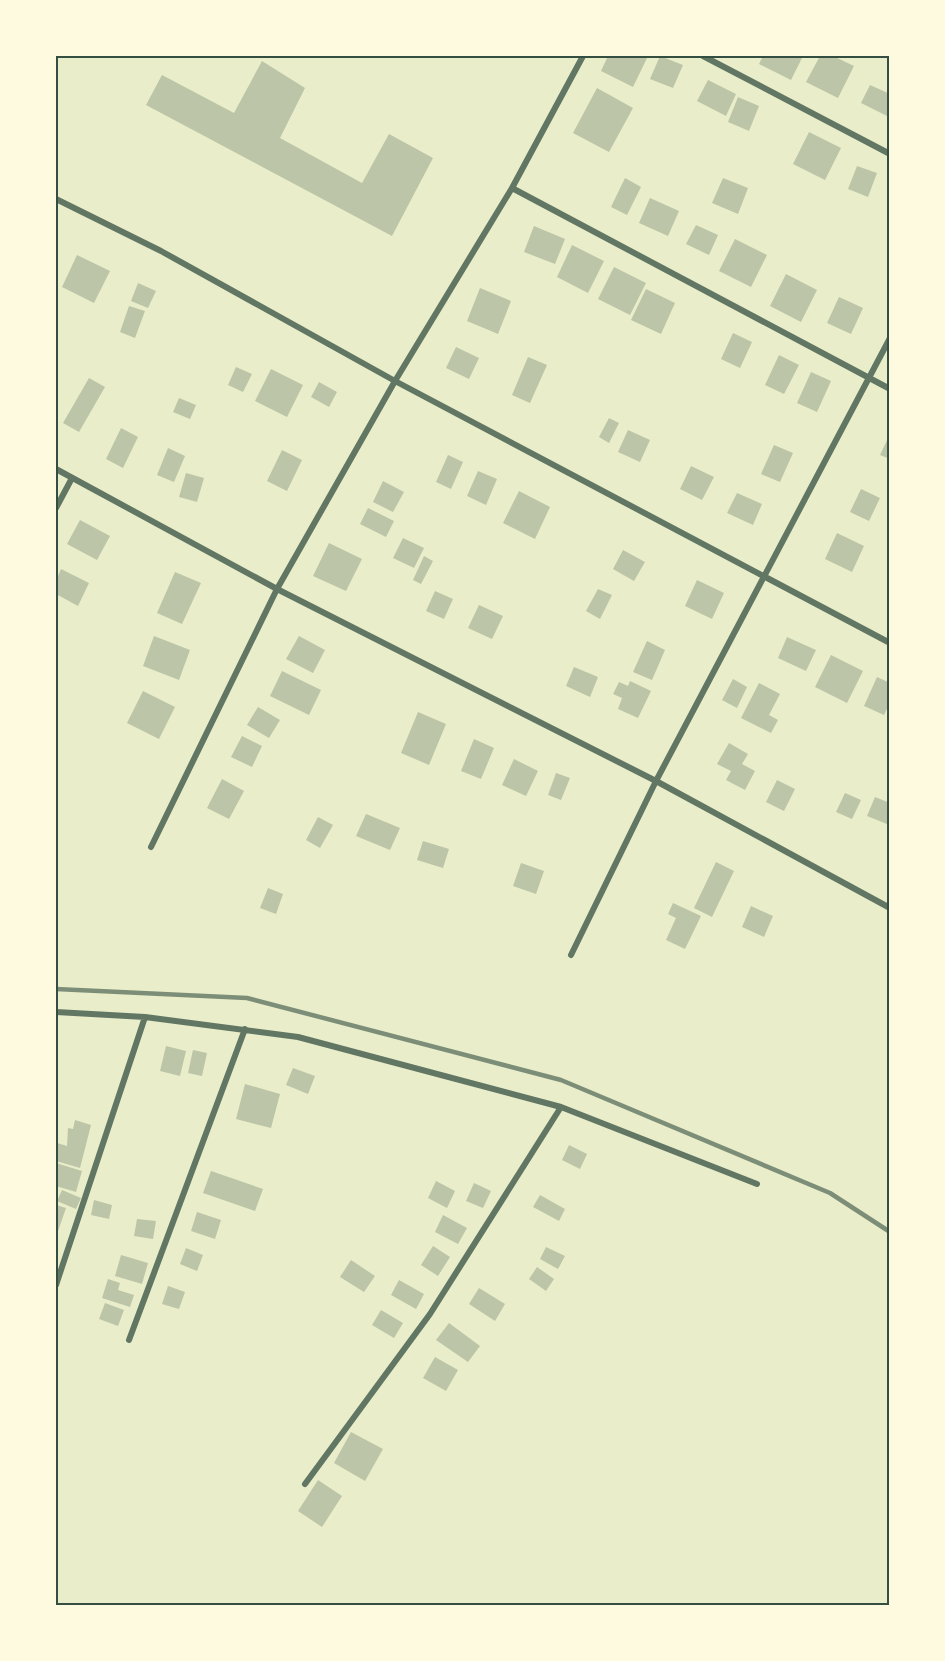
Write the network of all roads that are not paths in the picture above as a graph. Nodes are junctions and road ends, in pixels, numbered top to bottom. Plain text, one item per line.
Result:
1 (583, 56) edge
2 (703, 56) edge
3 (890, 154) edge
4 (512, 188) junction
5 (56, 199) edge
6 (890, 338) edge
7 (869, 377) junction
8 (395, 381) junction
9 (890, 389) edge
10 (56, 469) edge
11 (72, 478) junction
12 (56, 508) edge
13 (764, 576) junction
14 (277, 588) junction
15 (890, 643) edge
16 (656, 781) junction
17 (152, 847) dead end
18 (890, 908) edge
19 (571, 955) dead end
20 (56, 1012) edge
21 (145, 1017) junction
22 (245, 1029) junction
23 (561, 1107) junction
24 (757, 1184) dead end
25 (56, 1285) edge
26 (129, 1340) dead end
27 (305, 1484) dead end

1 - 4 street
2 - 3 street
4 - 7 street
4 - 8 street
5 - 8 street
6 - 7 street
7 - 9 street
7 - 13 street
8 - 13 street
8 - 14 street
10 - 11 street
11 - 12 street
11 - 14 street
13 - 15 street
13 - 16 street
14 - 16 street
14 - 17 street
16 - 18 street
16 - 19 street
20 - 21 street
21 - 22 street
21 - 25 street
22 - 23 street
22 - 26 street
23 - 24 street
23 - 27 street

